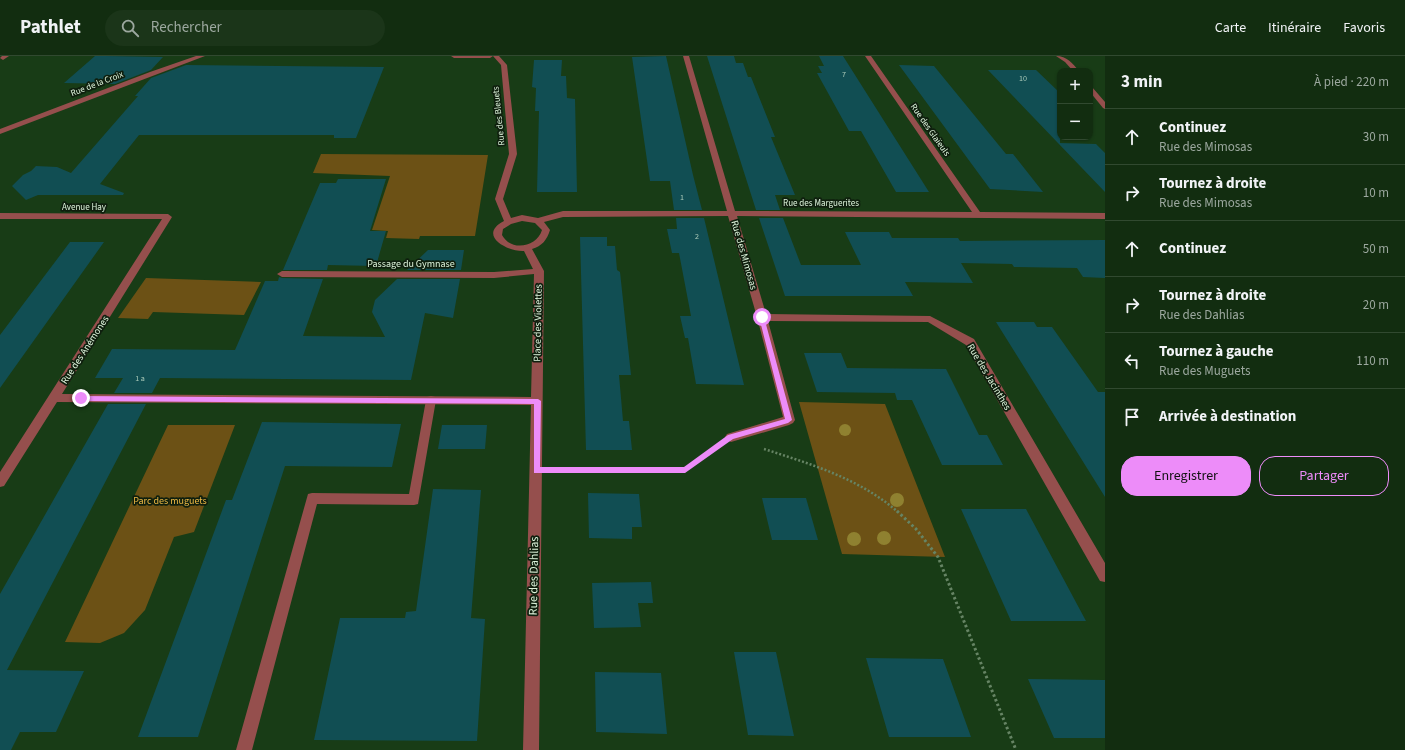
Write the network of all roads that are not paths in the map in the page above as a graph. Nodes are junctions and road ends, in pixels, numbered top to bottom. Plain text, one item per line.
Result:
1 (202, 56) edge
2 (454, 56) edge
3 (490, 56) edge
4 (496, 56) edge
5 (686, 56) edge
6 (868, 56) edge
7 (1059, 56) edge
8 (1069, 58) edge
9 (1074, 68) edge
10 (1093, 92) edge
11 (1105, 107) edge
12 (0, 132) edge
13 (731, 213) junction
14 (978, 214) junction
15 (0, 216) edge
16 (1105, 216) edge
17 (168, 217) joint
18 (508, 221) junction
19 (538, 221) junction
20 (527, 248) junction
21 (539, 271) junction
22 (282, 274) dead end
23 (762, 317) junction
24 (54, 398) junction
25 (431, 400) junction
26 (538, 401) junction
27 (731, 437) road end
28 (0, 482) edge
29 (1105, 576) edge
30 (244, 750) edge
31 (531, 750) edge

1 - 12 street, Rue de la Croix
2 - 3 street
4 - 18 street, Rue des Bleuets
5 - 13 street, Rue des Mimosas
6 - 14 street, Rue des Glaïeuls
7 - 8 street
8 - 9 street
10 - 11 street
13 - 14 street, Rue des Marguerites
13 - 19 street, Rue des Marguerites
13 - 23 street, Rue des Mimosas
14 - 16 street, Rue des Marguerites
15 - 17 street, Avenue Hay
17 - 24 street, Rue des Anémones
18 - 19 street
18 - 20 street
19 - 20 street
20 - 21 street, Place des Violettes
21 - 22 street, Passage du Gymnase
21 - 26 street, Place des Violettes
23 - 27 street, Rue des Mimosas
23 - 29 street, Rue des Jacinthes
24 - 25 street
24 - 28 street, Rue des Anémones
25 - 26 street
25 - 30 street
26 - 31 street, Rue des Dahlias

